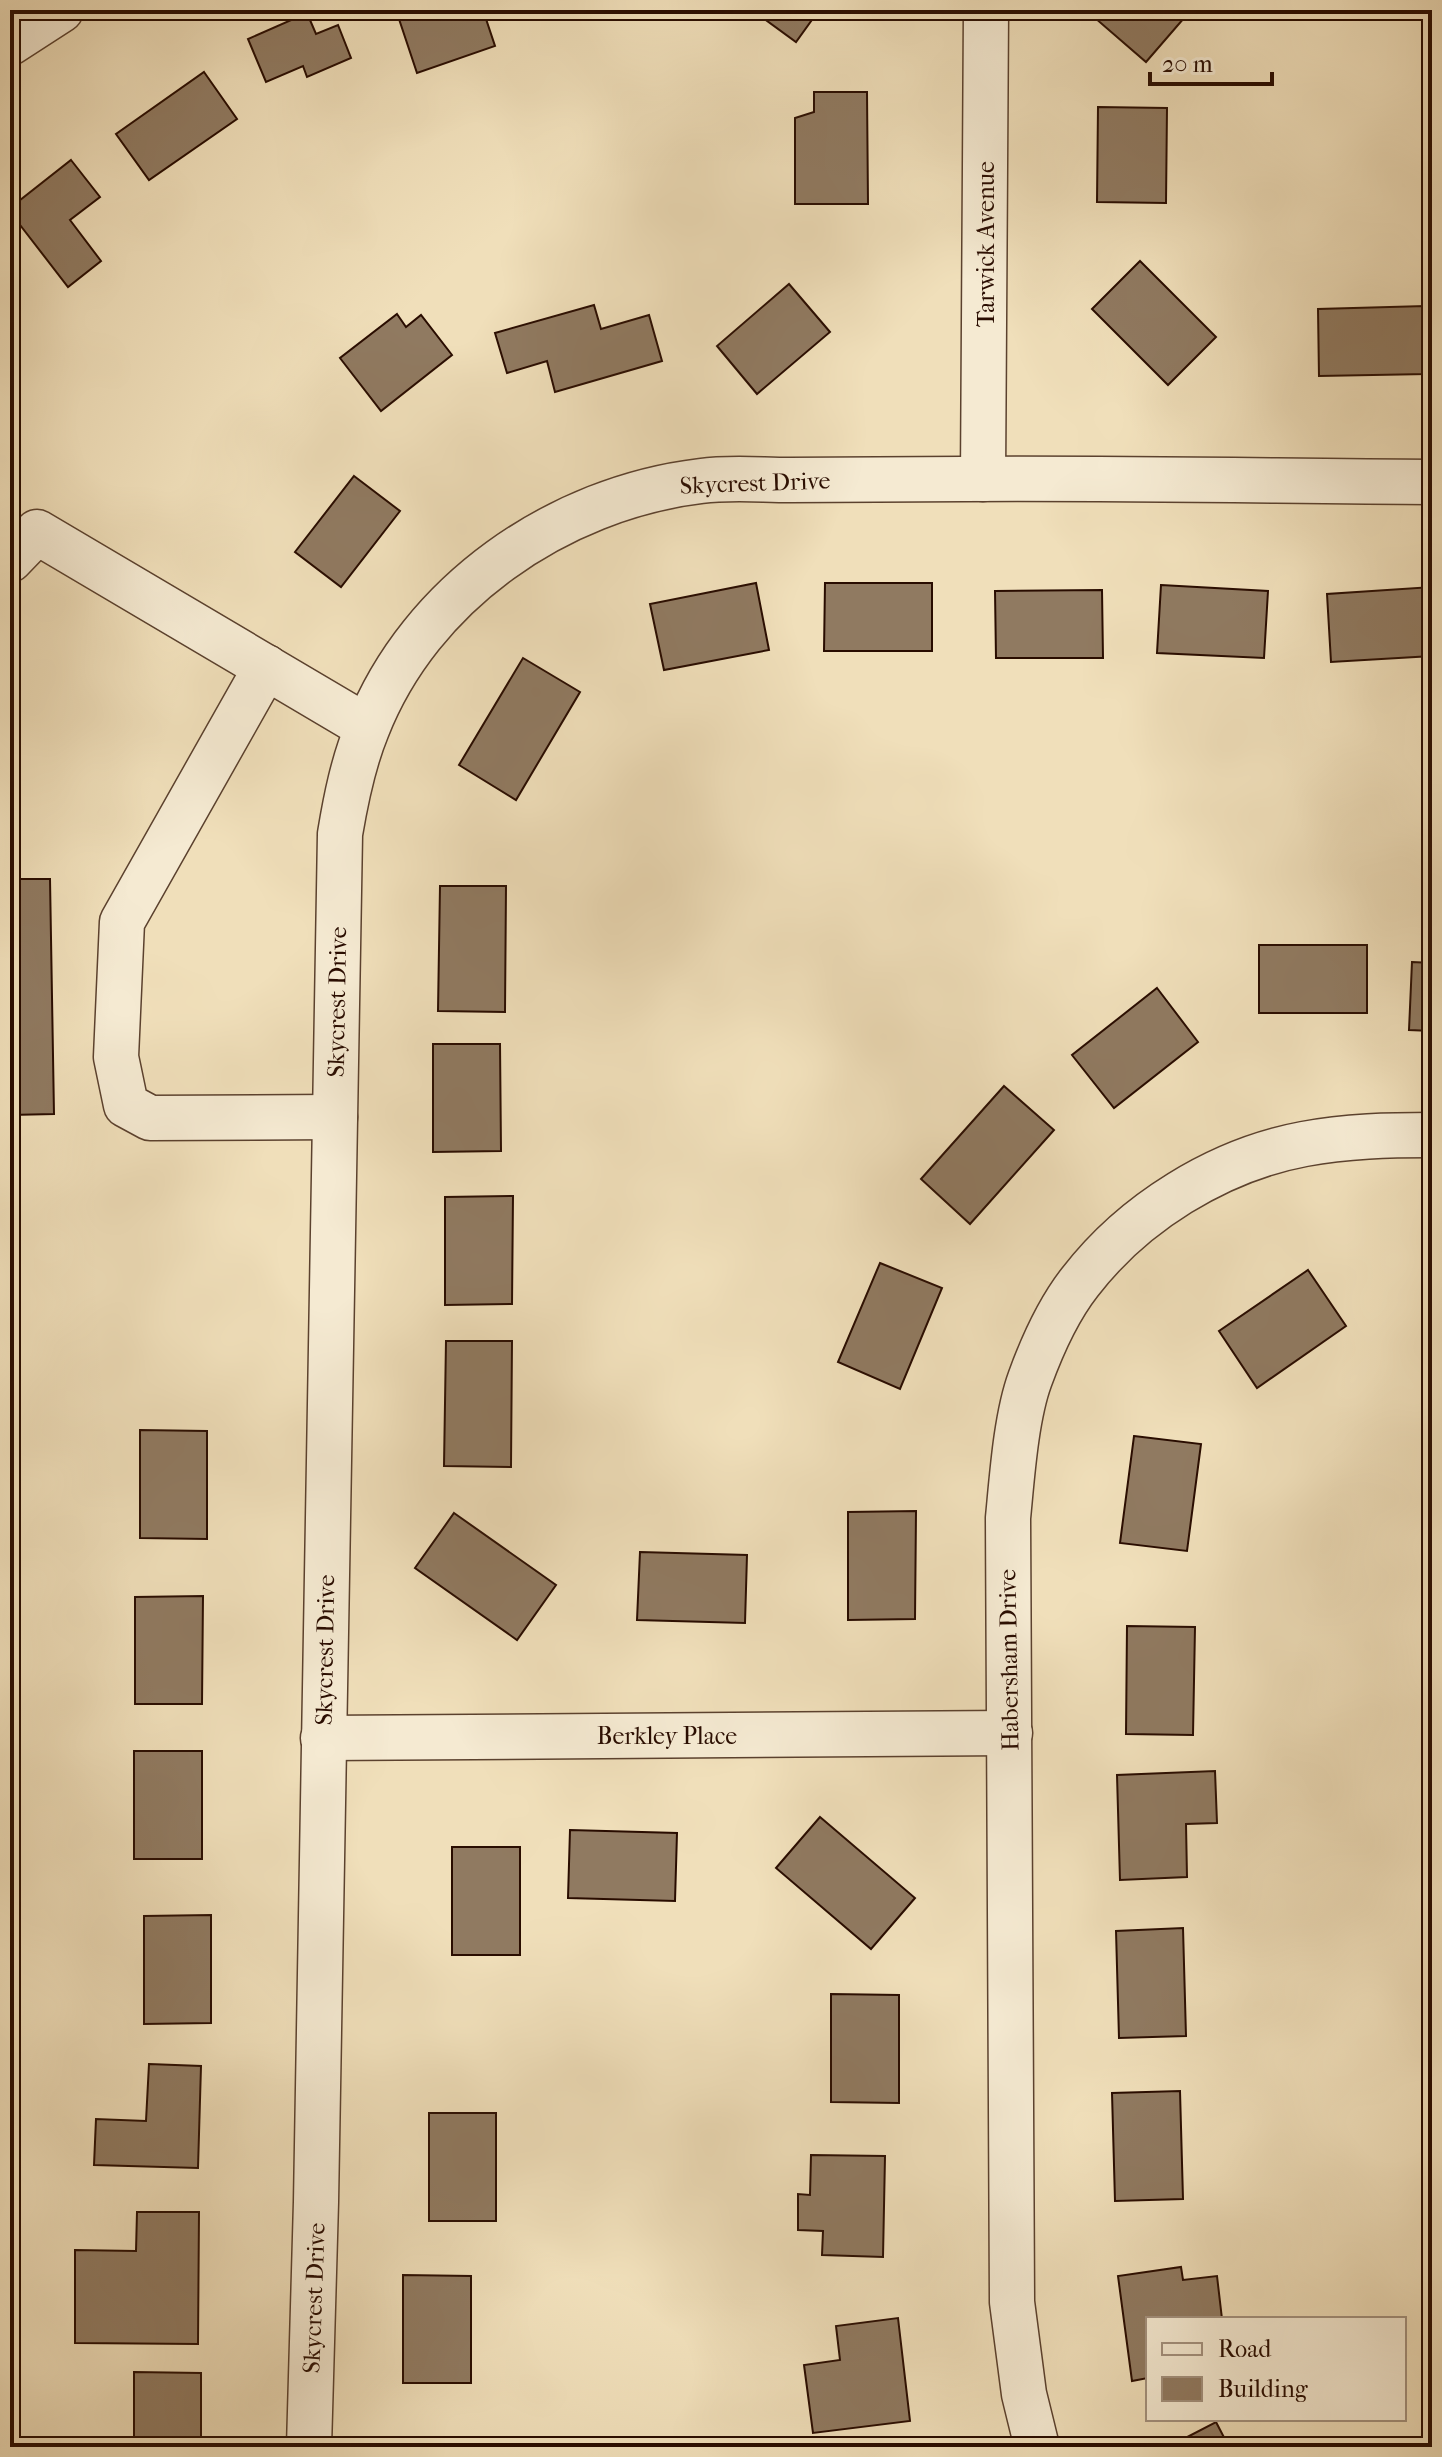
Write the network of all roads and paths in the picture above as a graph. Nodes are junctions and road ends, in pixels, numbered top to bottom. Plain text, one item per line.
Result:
1 (61, 10) edge
2 (986, 10) edge
3 (10, 43) edge
4 (983, 479) junction
5 (1432, 482) edge
6 (10, 560) edge
7 (266, 667) junction
8 (367, 727) junction
9 (335, 1117) junction
10 (1432, 1135) edge
11 (1010, 1733) junction
12 (323, 1738) junction
13 (309, 2447) edge
14 (1037, 2447) edge

1 - 3 street
2 - 4 street, Tarwick Avenue
4 - 5 street, Skycrest Drive
4 - 8 street, Skycrest Drive
6 - 7 street
7 - 8 street
7 - 9 street
8 - 9 street, Skycrest Drive
9 - 12 street, Skycrest Drive
10 - 11 street, Habersham Drive
11 - 12 street, Berkley Place
11 - 14 street, Habersham Drive
12 - 13 street, Skycrest Drive

